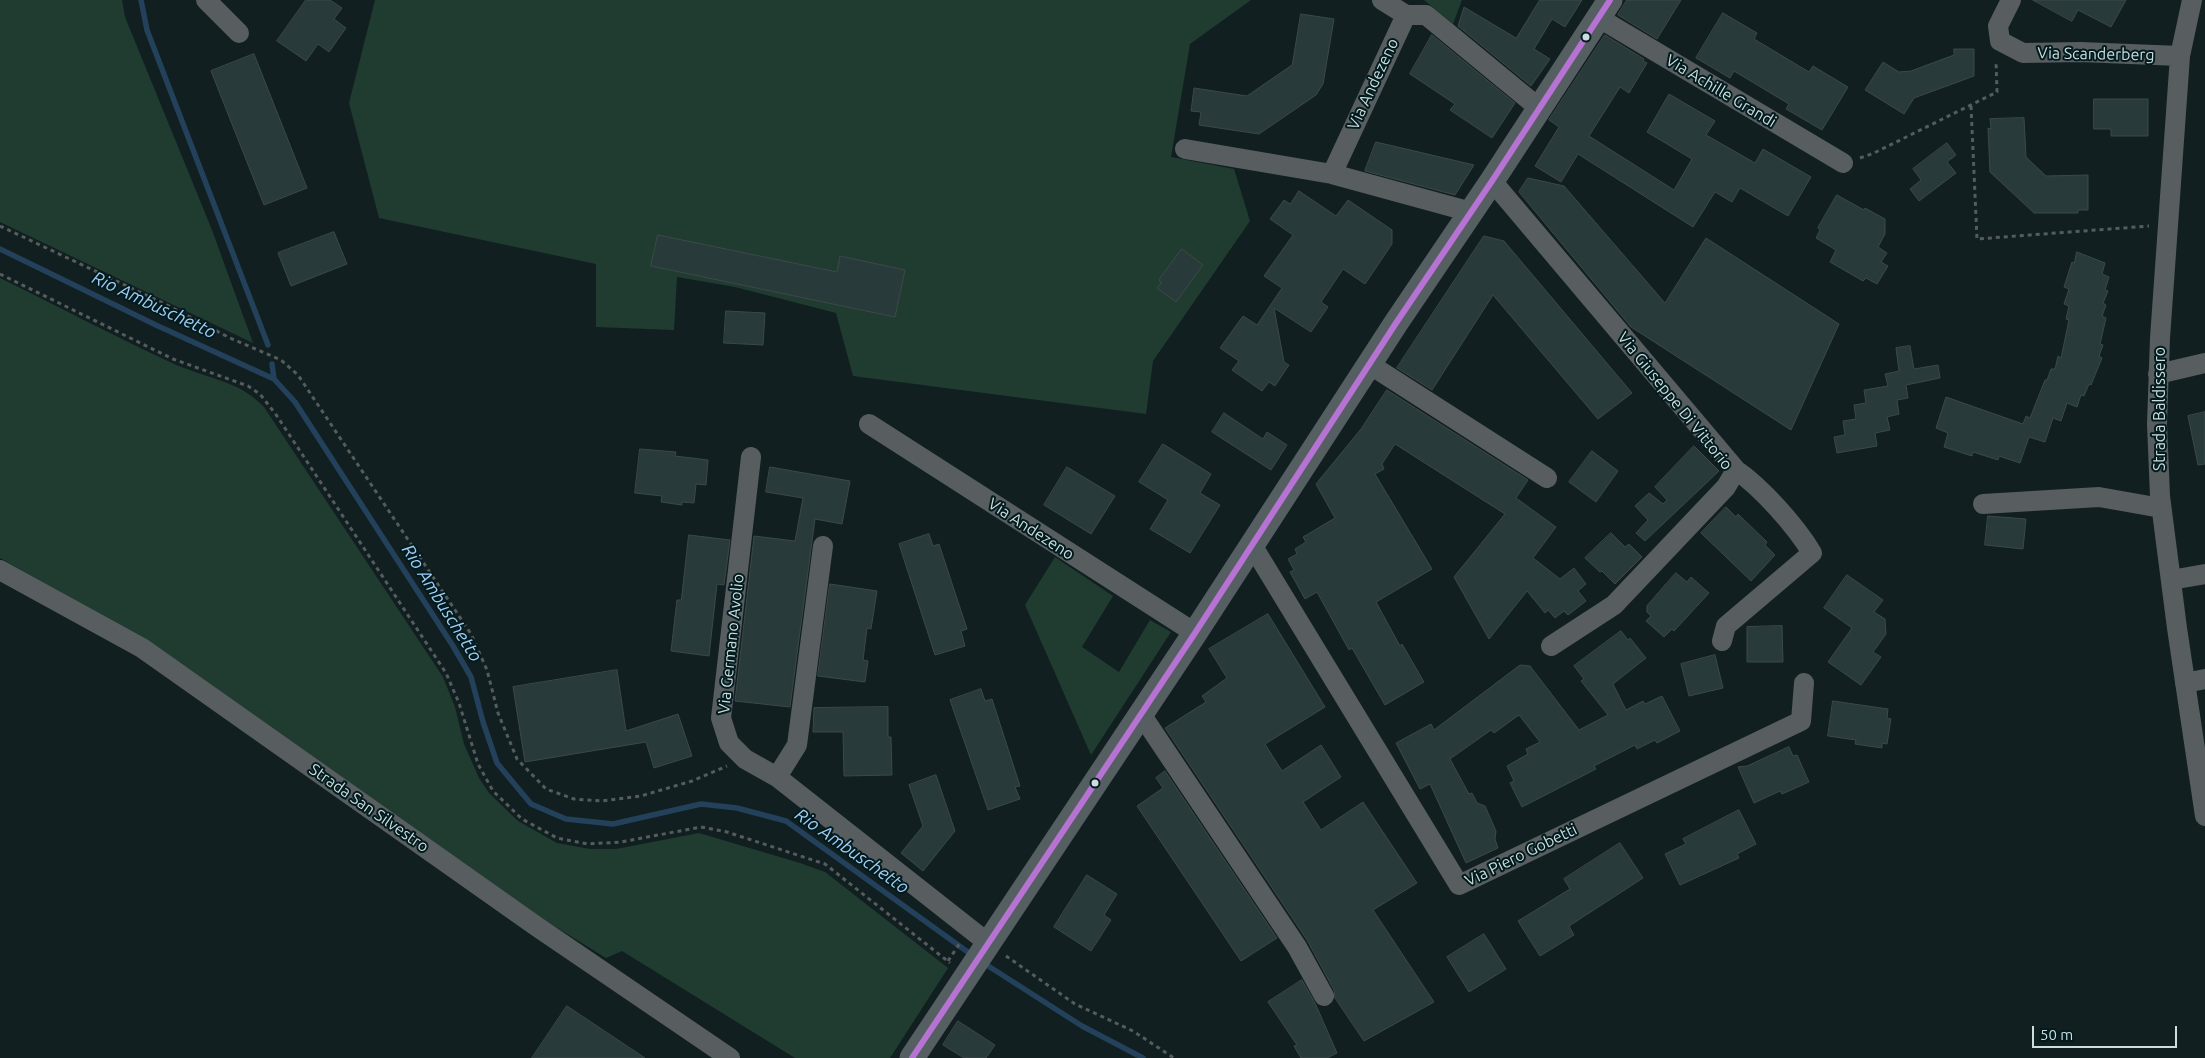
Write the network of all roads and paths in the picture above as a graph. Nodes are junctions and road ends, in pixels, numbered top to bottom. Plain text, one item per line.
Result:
1 (206, 0) edge
2 (1382, 0) edge
3 (2011, 0) edge
4 (2192, 0) edge
5 (1604, 9) edge
6 (1406, 15) junction
7 (240, 33) dead end
8 (2000, 41) junction
9 (2180, 56) junction
10 (1971, 106) junction
11 (1539, 108) junction
12 (1185, 149) dead end
13 (1843, 164) joint
14 (1332, 174) junction
15 (1492, 181) junction
16 (1471, 212) junction
17 (0, 226) edge
18 (2150, 226) dead end
19 (0, 274) edge
20 (2205, 363) edge
21 (1369, 364) junction
22 (2158, 374) junction
23 (868, 424) dead end
24 (751, 457) dead end
25 (1736, 470) junction
26 (1547, 478) dead end
27 (1983, 504) dead end
28 (2162, 508) junction
29 (1252, 544) junction
30 (823, 546) dead end
31 (0, 570) edge
32 (2205, 574) edge
33 (2170, 580) junction
34 (1195, 633) junction
35 (1722, 641) dead end
36 (1551, 646) dead end
37 (2205, 680) edge
38 (1804, 683) dead end
39 (2185, 683) junction
40 (1141, 714) junction
41 (745, 759) junction
42 (777, 776) junction
43 (2205, 816) edge
44 (988, 943) junction
45 (966, 975) junction
46 (1324, 996) dead end
47 (730, 1058) edge
48 (912, 1058) edge
49 (1174, 1058) edge

1 - 7 street
2 - 6 street
3 - 8 street
4 - 9 street, Strada Baldissero
5 - 11 main road
5 - 13 street, Via Achille Grandi
6 - 11 street
6 - 14 street, Via Andezeno
8 - 9 street, Via Scanderberg
8 - 10 path
9 - 22 street, Strada Baldissero
10 - 13 path
10 - 18 path
11 - 15 main road
12 - 14 street
14 - 16 street
15 - 16 main road
15 - 25 street, Via Giuseppe Di Vittorio
16 - 21 main road
17 - 41 path
19 - 45 path
20 - 22 street
21 - 26 street
21 - 29 main road
22 - 28 street, Strada Baldissero
23 - 34 street, Via Andezeno
24 - 41 street, Via Germano Avolio
25 - 35 street
25 - 36 street, Via Giuseppe Di Vittorio
27 - 28 street
28 - 33 street, Strada Baldissero
29 - 34 main road
29 - 38 street, Via Piero Gobetti
30 - 42 street
31 - 47 street, Strada San Silvestro
32 - 33 street
33 - 39 street, Strada Baldissero
34 - 40 main road
37 - 39 street
39 - 43 street, Strada Baldissero
40 - 44 main road
40 - 46 street
41 - 42 street, Via Germano Avolio
42 - 44 street, Via Germano Avolio
44 - 45 main road
44 - 49 path
45 - 48 main road

